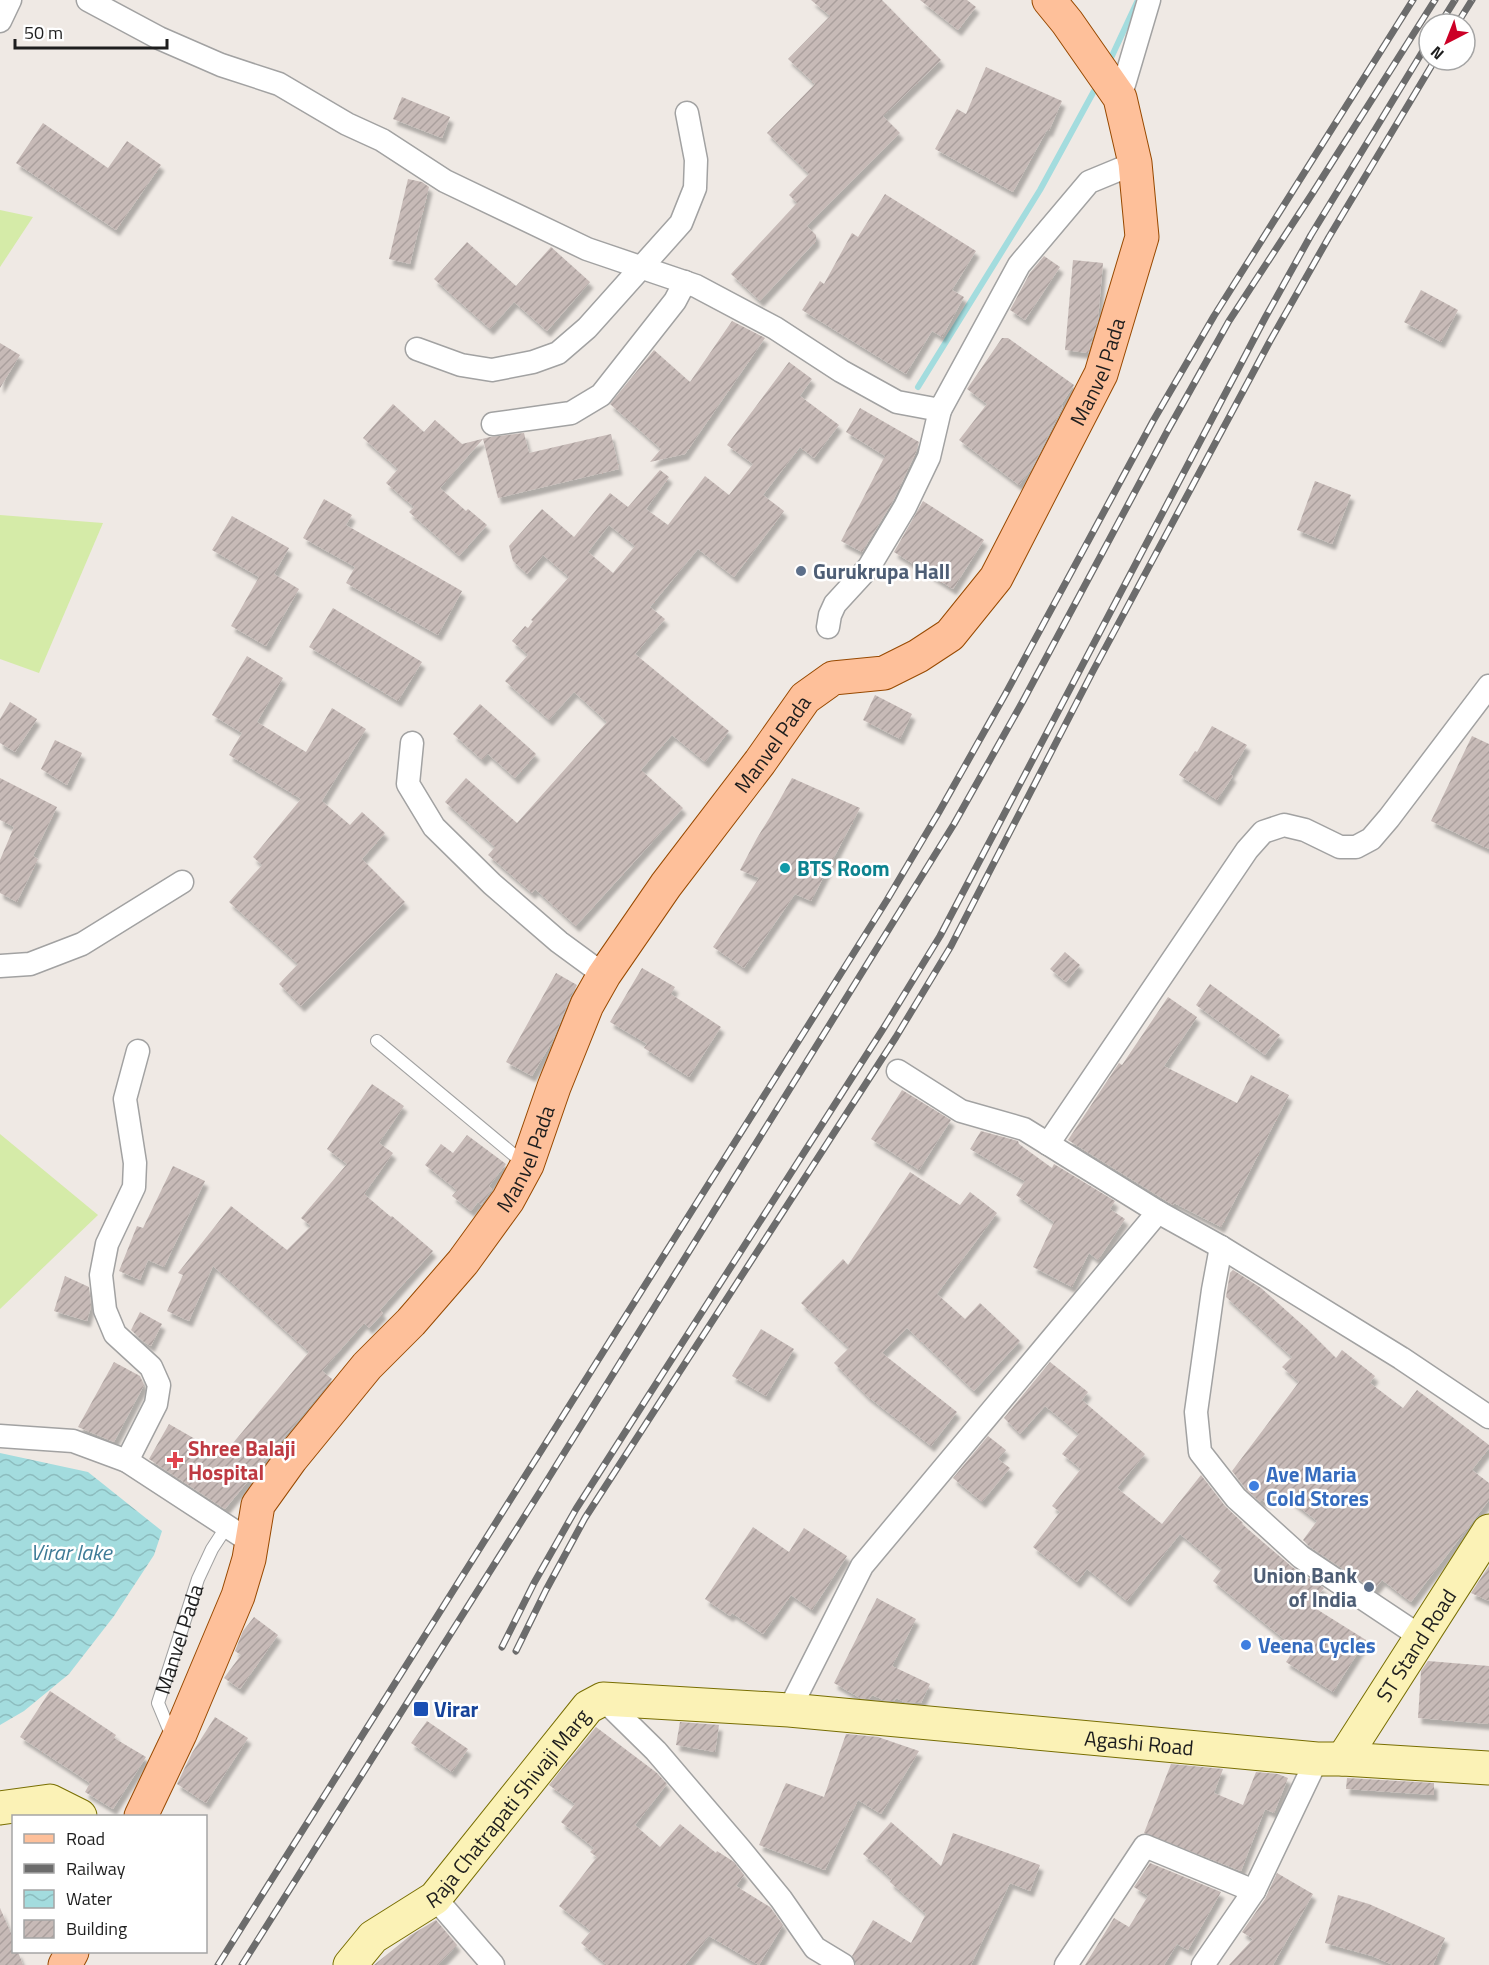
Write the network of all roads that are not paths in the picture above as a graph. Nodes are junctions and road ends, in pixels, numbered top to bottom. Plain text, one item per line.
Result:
1 (10, 0) edge
2 (88, 0) edge
3 (1049, 0) edge
4 (1149, 0) edge
5 (0, 21) edge
6 (1120, 98) junction
7 (687, 113) dead end
8 (1135, 163) junction
9 (644, 267) junction
10 (685, 282) junction
11 (417, 349) dead end
12 (940, 410) junction
13 (493, 424) dead end
14 (828, 627) dead end
15 (1489, 686) edge
16 (412, 743) dead end
17 (182, 882) dead end
18 (0, 966) edge
19 (604, 975) junction
20 (377, 1041) dead end
21 (138, 1051) dead end
22 (898, 1071) dead end
23 (1048, 1144) junction
24 (527, 1166) junction
25 (1158, 1212) junction
26 (1221, 1247) junction
27 (1489, 1417) edge
28 (0, 1436) edge
29 (127, 1461) junction
30 (1489, 1531) edge
31 (239, 1534) junction
32 (1421, 1637) junction
33 (603, 1699) junction
34 (789, 1710) junction
35 (180, 1734) junction
36 (1330, 1759) junction
37 (1489, 1768) edge
38 (0, 1808) edge
39 (78, 1815) edge
40 (141, 1815) edge
41 (1254, 1891) junction
42 (435, 1898) junction
43 (350, 1965) edge
44 (493, 1965) edge
45 (843, 1965) edge
46 (1066, 1965) edge
47 (1203, 1965) edge

1 - 5 street
2 - 9 street
3 - 6 main road, Manvel Pada
4 - 6 street
6 - 8 main road, Manvel Pada
7 - 9 street
8 - 12 street
8 - 19 main road, Manvel Pada
9 - 10 street
9 - 11 street
10 - 12 street
10 - 13 street
12 - 14 street
15 - 23 street
16 - 19 street
17 - 18 street
19 - 24 main road, Manvel Pada
20 - 24 lane
21 - 29 street
22 - 23 street
23 - 25 street
24 - 31 main road, Manvel Pada
25 - 26 street
25 - 34 street
26 - 27 street
26 - 32 street
28 - 29 street
29 - 31 street
30 - 32 street, ST Stand Road
31 - 35 main road
31 - 35 lane, Manvel Pada
32 - 36 street, ST Stand Road
33 - 34 street, Raja Chatrapati Shivaji Marg
33 - 42 street, Raja Chatrapati Shivaji Marg
33 - 45 street
34 - 36 street, Agashi Road
35 - 40 main road
36 - 37 street, Agashi Road
36 - 41 street
38 - 39 street
41 - 46 street
41 - 47 street
42 - 43 street, Raja Chatrapati Shivaji Marg
42 - 44 street

